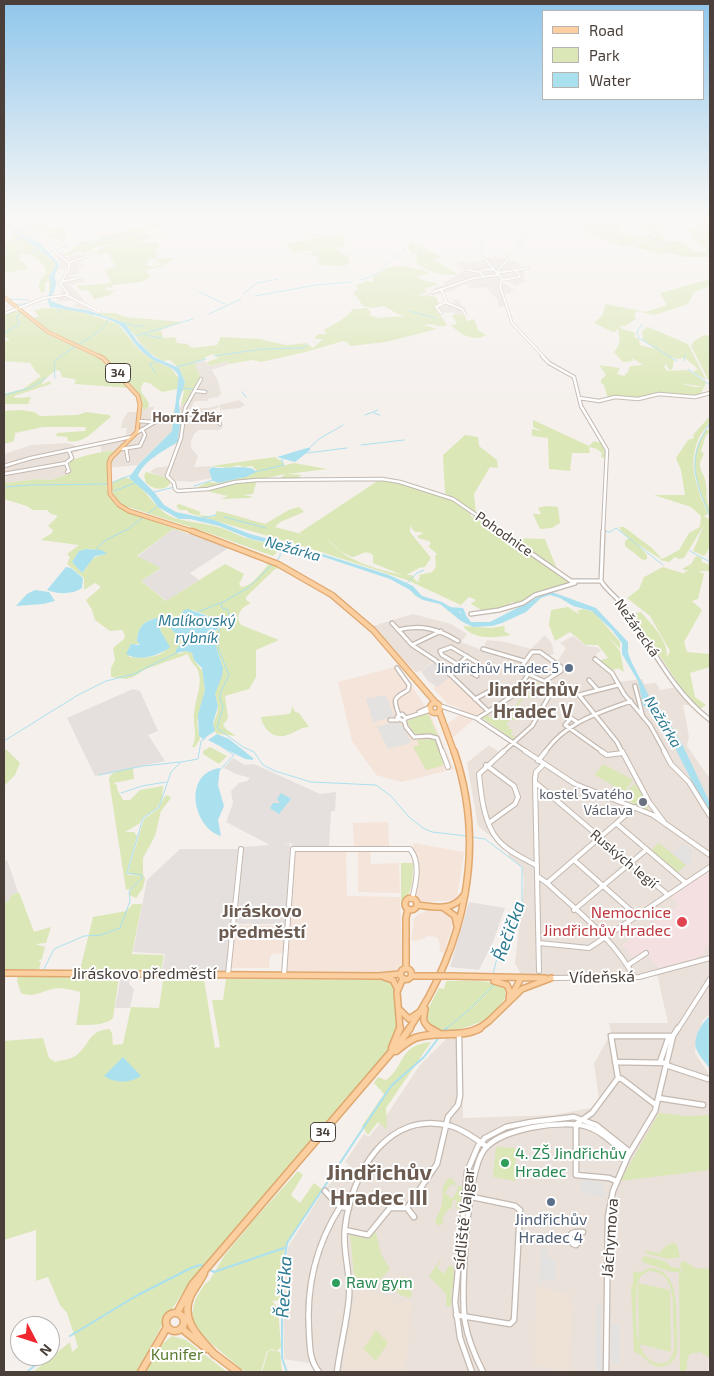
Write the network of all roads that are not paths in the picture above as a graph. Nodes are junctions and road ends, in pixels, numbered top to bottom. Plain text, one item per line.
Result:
1 (64, 281) edge
2 (466, 281) edge
3 (502, 281) edge
4 (60, 282) joint
5 (441, 289) junction
6 (433, 292) dead end
7 (66, 295) junction
8 (4, 297) edge
9 (446, 302) junction
10 (20, 308) junction
11 (100, 312) dead end
12 (441, 313) dead end
13 (4, 314) edge
14 (466, 314) dead end
15 (201, 379) dead end
16 (196, 391) junction
17 (205, 392) dead end
18 (710, 394) edge
19 (579, 398) junction
20 (181, 419) junction
21 (139, 421) junction
22 (150, 423) junction
23 (220, 424) dead end
24 (142, 429) junction
25 (138, 432) junction
26 (134, 437) junction
27 (124, 448) junction
28 (69, 451) junction
29 (128, 460) dead end
30 (66, 463) junction
31 (4, 466) edge
32 (66, 472) dead end
33 (4, 474) edge
34 (601, 581) junction
35 (576, 583) junction
36 (471, 614) dead end
37 (392, 625) dead end
38 (398, 630) junction
39 (441, 631) junction
40 (458, 641) dead end
41 (412, 645) junction
42 (483, 649) dead end
43 (467, 656) junction
44 (595, 659) dead end
45 (524, 661) junction
46 (459, 666) junction
47 (397, 668) dead end
48 (472, 673) junction
49 (449, 674) junction
50 (528, 674) junction
51 (477, 676) dead end
52 (589, 680) dead end
53 (545, 681) junction
54 (618, 685) junction
55 (635, 686) dead end
56 (597, 689) junction
57 (488, 692) dead end
58 (475, 700) junction
59 (631, 701) junction
60 (432, 707) junction
61 (440, 709) junction
62 (488, 711) junction
63 (594, 714) junction
64 (402, 717) junction
65 (478, 718) junction
66 (645, 720) junction
67 (710, 720) edge
68 (577, 722) junction
69 (566, 728) junction
70 (447, 735) junction
71 (514, 742) junction
72 (623, 753) junction
73 (538, 760) junction
74 (543, 765) junction
75 (486, 766) junction
76 (448, 767) dead end
77 (535, 783) junction
78 (635, 807) junction
79 (710, 816) edge
80 (490, 822) junction
81 (664, 822) junction
82 (617, 824) junction
83 (600, 838) junction
84 (241, 848) dead end
85 (646, 850) junction
86 (710, 855) edge
87 (574, 860) junction
88 (630, 864) junction
89 (537, 866) junction
90 (710, 867) edge
91 (536, 876) junction
92 (547, 882) junction
93 (686, 883) junction
94 (602, 886) junction
95 (468, 887) junction
96 (668, 895) junction
97 (412, 899) junction
98 (417, 905) junction
99 (440, 907) junction
100 (408, 909) junction
101 (574, 910) junction
102 (636, 916) junction
103 (456, 935) junction
104 (605, 938) junction
105 (538, 944) junction
106 (646, 953) dead end
107 (710, 958) edge
108 (628, 965) junction
109 (406, 968) junction
110 (539, 971) dead end
111 (4, 973) edge
112 (228, 974) junction
113 (284, 975) junction
114 (378, 976) junction
115 (402, 976) junction
116 (412, 976) junction
117 (463, 977) junction
118 (634, 977) junction
119 (521, 978) junction
120 (551, 978) junction
121 (710, 979) edge
122 (397, 988) junction
123 (522, 989) junction
124 (508, 1001) junction
125 (425, 1005) junction
126 (399, 1008) junction
127 (439, 1034) junction
128 (459, 1034) junction
129 (673, 1036) junction
130 (388, 1058) junction
131 (614, 1062) junction
132 (660, 1062) junction
133 (666, 1064) junction
134 (618, 1078) junction
135 (708, 1079) dead end
136 (658, 1098) junction
137 (656, 1105) junction
138 (703, 1105) dead end
139 (592, 1113) junction
140 (583, 1119) junction
141 (528, 1122) junction
142 (576, 1124) junction
143 (593, 1124) junction
144 (446, 1125) junction
145 (530, 1129) junction
146 (481, 1142) junction
147 (487, 1147) junction
148 (629, 1154) junction
149 (616, 1181) junction
150 (325, 1191) dead end
151 (472, 1197) junction
152 (340, 1207) junction
153 (350, 1208) junction
154 (407, 1208) junction
155 (414, 1218) dead end
156 (345, 1230) junction
157 (205, 1270) junction
158 (177, 1313) junction
159 (456, 1315) junction
160 (464, 1315) junction
161 (167, 1327) junction
162 (181, 1328) junction
163 (215, 1355) junction
164 (141, 1372) edge
165 (238, 1372) edge
166 (319, 1372) edge
167 (337, 1372) edge
168 (472, 1372) edge
169 (482, 1372) edge
170 (606, 1372) edge

1 - 4 street
2 - 5 street
3 - 19 street
4 - 7 street
5 - 6 street
5 - 9 street
7 - 10 street
7 - 11 street
8 - 10 main road, 34
9 - 12 street
9 - 14 street
10 - 13 street
10 - 21 main road, 34
15 - 16 street
16 - 17 street
16 - 20 street
18 - 19 street
19 - 34 street
20 - 22 street
20 - 23 street
20 - 35 street, Pohodnice
21 - 22 street
21 - 25 main road, 34
22 - 24 street
24 - 25 street
24 - 27 street
25 - 26 main road, 34
26 - 27 main road, 34
26 - 28 street
27 - 29 street
27 - 60 main road, 34
28 - 30 street
28 - 31 street
30 - 32 street
30 - 33 street
34 - 35 street
34 - 67 street, Nežárecká
35 - 36 street
37 - 38 street
38 - 39 street
38 - 41 street
39 - 40 street
39 - 41 street
41 - 49 street
42 - 45 street
43 - 46 street
43 - 46 street
43 - 48 street
44 - 54 street
45 - 50 street
45 - 53 street
46 - 48 street
46 - 49 street
47 - 64 street
48 - 51 street
49 - 58 street
50 - 53 street
50 - 62 street
52 - 56 street
53 - 71 street
54 - 56 street
54 - 59 street
55 - 66 street
56 - 63 street
57 - 58 street
58 - 62 street
59 - 63 street
59 - 66 street
60 - 61 main road
60 - 61 main road
60 - 64 street
60 - 70 main road, 34
61 - 65 street
61 - 70 main road, 34
62 - 65 street
63 - 68 street
63 - 72 street
64 - 76 street
65 - 71 street
66 - 79 street
68 - 69 street
68 - 69 street
69 - 72 street
69 - 73 street
70 - 95 main road, 34
71 - 73 street
71 - 75 street
72 - 81 street
73 - 74 street
74 - 77 street
74 - 78 street
75 - 80 street
75 - 80 street
77 - 83 street, Ruských legií
77 - 89 street
78 - 81 street
78 - 82 street
80 - 89 street
81 - 86 street
82 - 83 street
82 - 85 street
83 - 87 street
83 - 88 street, Ruských legií
84 - 112 street
85 - 88 street
85 - 93 street
87 - 92 street
87 - 94 street
88 - 94 street
88 - 96 street, Ruských legií
89 - 91 street
90 - 93 street
91 - 92 street
91 - 105 street
92 - 101 street
93 - 96 street
94 - 101 street
94 - 102 street
95 - 99 main road
95 - 103 main road, 34
96 - 102 street
97 - 98 main road
97 - 100 main road
97 - 113 street
98 - 99 main road
98 - 100 main road
99 - 103 main road
100 - 109 main road
101 - 104 street
102 - 104 street
103 - 125 main road, 34
104 - 105 street
104 - 108 street
105 - 110 street
106 - 108 street
107 - 118 street, Vídeňská
108 - 118 street
109 - 115 main road
109 - 116 main road
111 - 112 main road, Jiráskovo předměstí
112 - 113 main road, Jiráskovo předměstí
113 - 114 main road, Jiráskovo předměstí
114 - 115 main road, Jiráskovo předměstí
114 - 122 main road
115 - 116 main road
115 - 122 main road
116 - 117 main road, bridge
117 - 119 main road
117 - 124 main road
118 - 120 street, Vídeňská
119 - 120 main road
119 - 123 main road
119 - 124 main road
120 - 123 main road
121 - 129 street, Jáchymova
122 - 126 main road
123 - 124 main road
124 - 128 main road
125 - 126 main road
125 - 127 main road
125 - 130 main road, 34
126 - 130 main road
127 - 128 main road
127 - 130 main road
128 - 144 street
129 - 131 street
129 - 132 street
129 - 133 street, Jáchymova
130 - 157 main road, 34
131 - 132 street
131 - 134 street
132 - 133 street
133 - 135 street
133 - 136 street, Jáchymova
134 - 137 street
134 - 139 street
136 - 137 street, Jáchymova
136 - 138 street
137 - 148 street, Jáchymova
139 - 140 street
139 - 143 street
140 - 141 street, sídliště Vajgar
140 - 142 street
140 - 143 street, sídliště Vajgar
141 - 145 street
141 - 146 street, sídliště Vajgar
142 - 145 street
142 - 148 street
142 - 149 street
143 - 148 street, sídliště Vajgar
144 - 146 street
144 - 153 street
144 - 154 street
145 - 147 street
146 - 147 street
146 - 159 street, sídliště Vajgar
147 - 151 street, sídliště Vajgar
148 - 149 street, Jáchymova
149 - 170 street, Jáchymova
150 - 152 street
151 - 160 street, sídliště Vajgar
151 - 160 street, sídliště Vajgar
152 - 153 street
152 - 166 street
153 - 156 street
154 - 155 street
154 - 156 street
156 - 167 street
157 - 158 main road, 34
157 - 163 main road, 34
158 - 161 main road
158 - 162 main road
159 - 160 street
159 - 168 street, sídliště Vajgar
160 - 169 street, sídliště Vajgar
161 - 162 main road
161 - 164 main road
162 - 163 main road, 34
163 - 165 main road, 34

